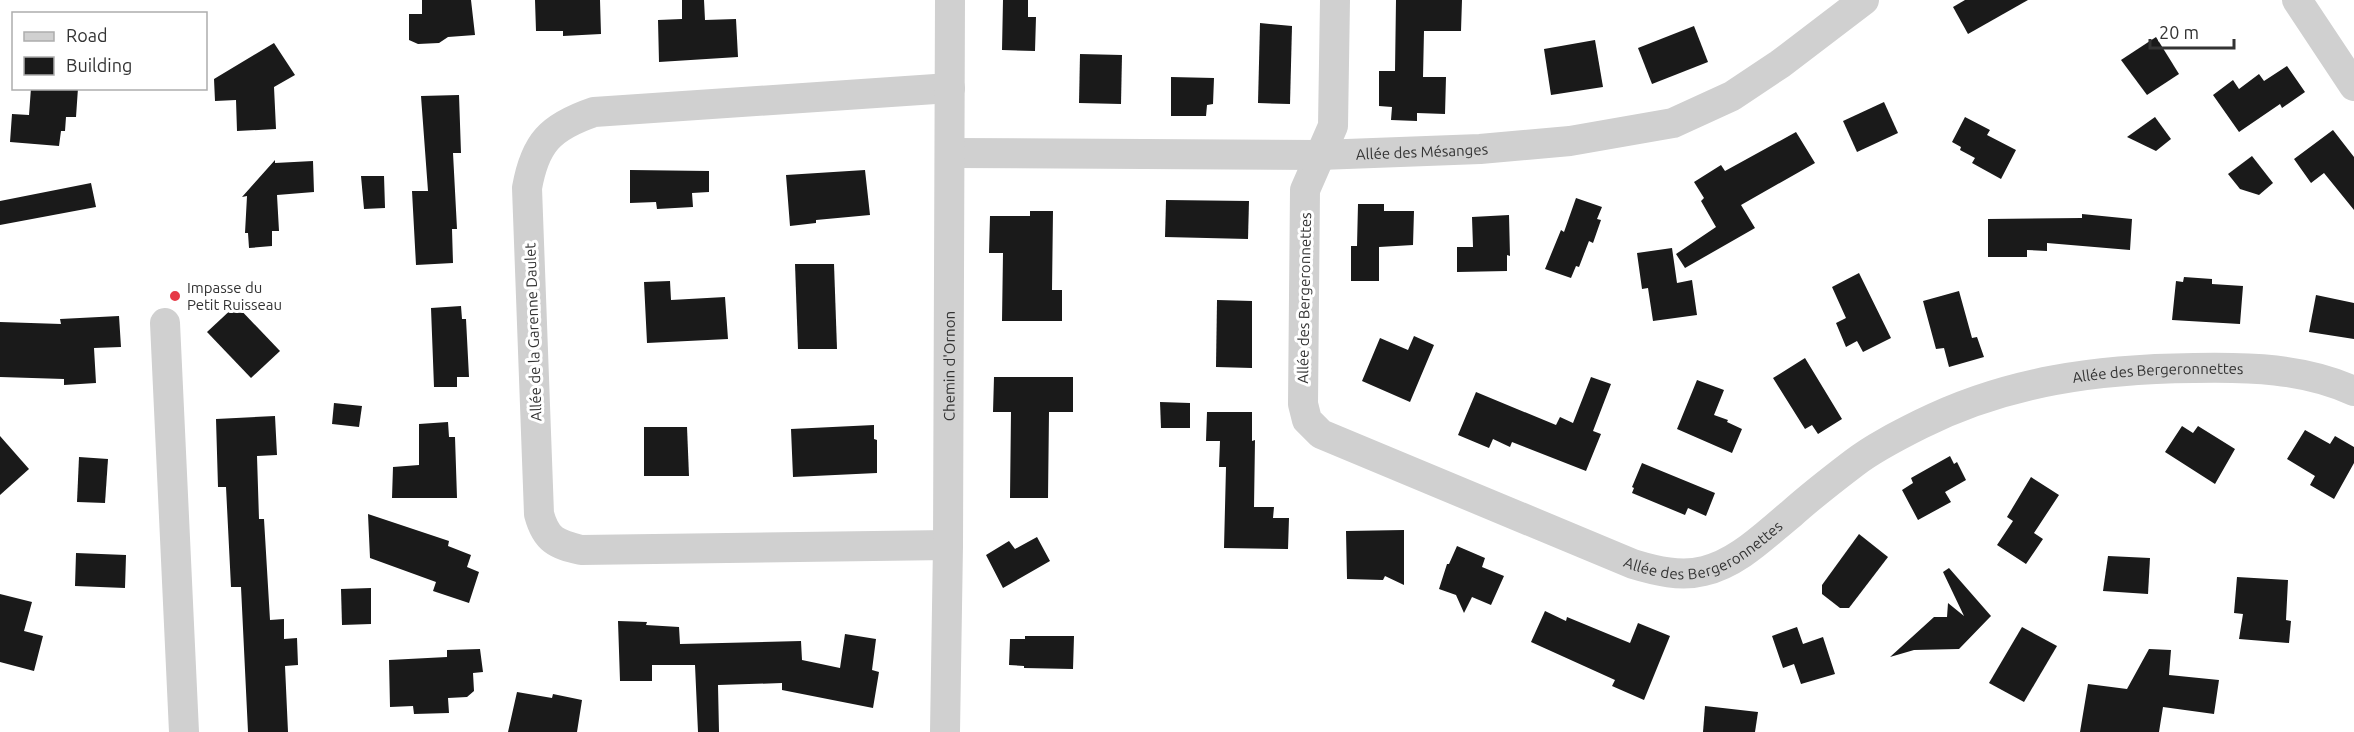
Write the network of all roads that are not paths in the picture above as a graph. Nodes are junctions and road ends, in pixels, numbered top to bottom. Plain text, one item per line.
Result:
1 (950, 0) edge
2 (1335, 0) edge
3 (2297, 0) edge
4 (1861, 3) edge
5 (2354, 86) edge
6 (950, 88) junction
7 (950, 153) junction
8 (1320, 155) junction
9 (165, 323) dead end
10 (2354, 391) edge
11 (948, 545) junction
12 (184, 732) edge
13 (945, 732) edge

1 - 6 street, Chemin d'Ornon
2 - 8 street, Allée des Bergeronnettes
3 - 5 street
4 - 8 street, Allée des Mésanges
6 - 7 street, Chemin d'Ornon
6 - 11 street, Allée de la Garenne Daulet
7 - 8 street, Allée des Mésanges
7 - 11 street, Chemin d'Ornon
8 - 10 street, Allée des Bergeronnettes
9 - 12 street
11 - 13 street, Chemin d'Ornon

